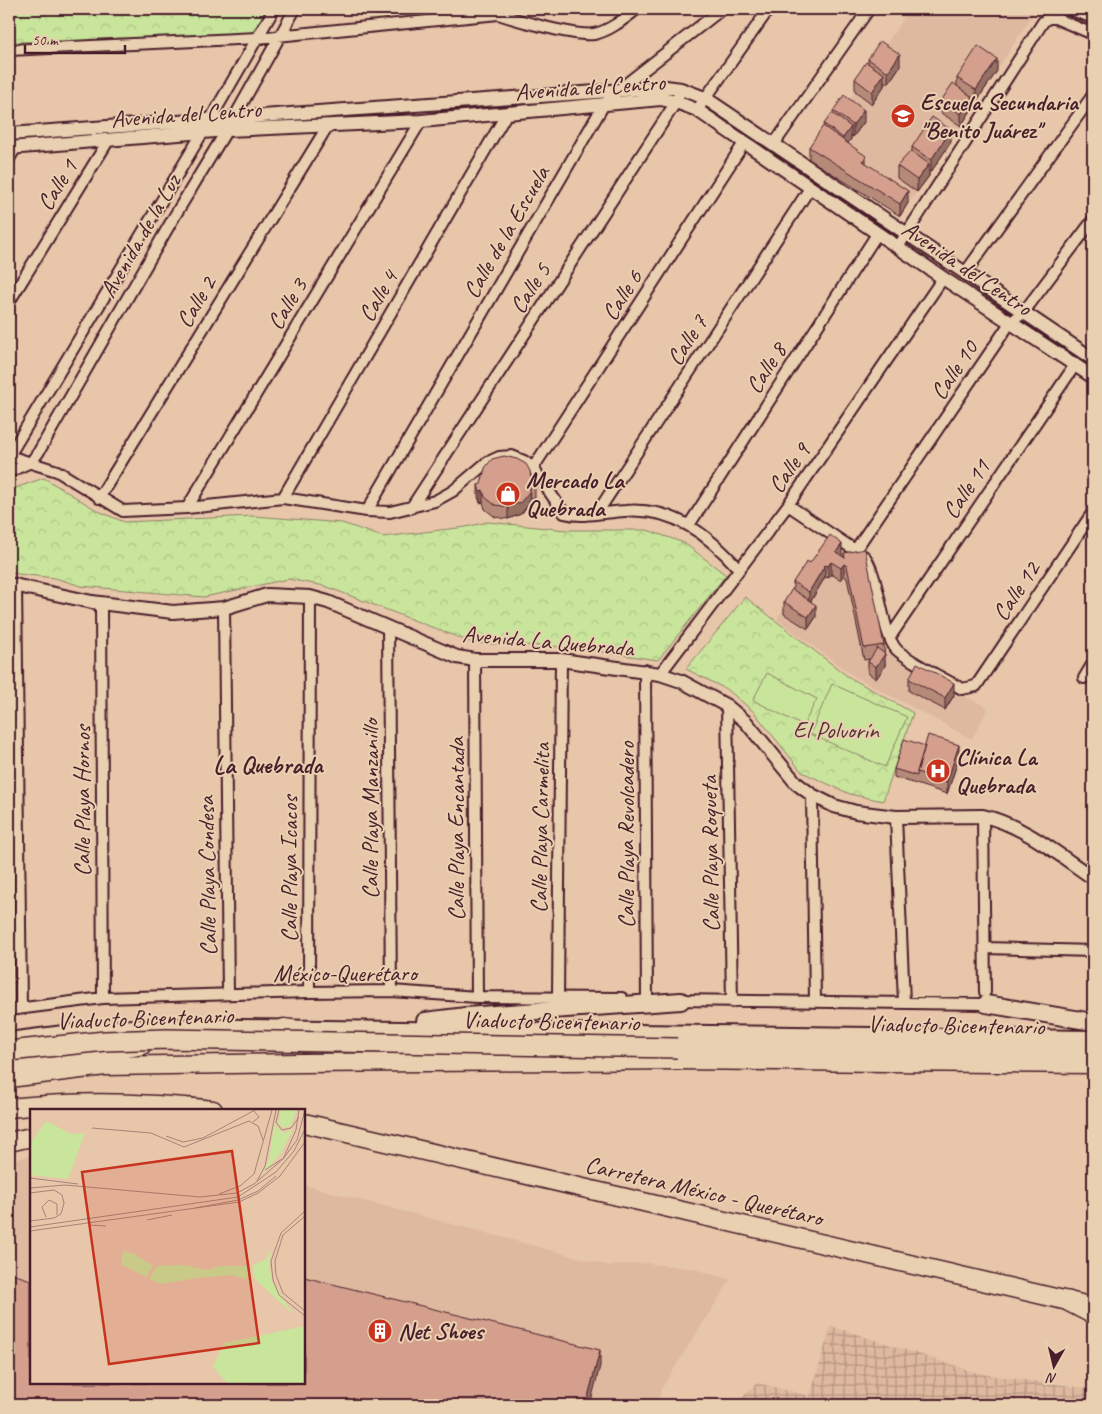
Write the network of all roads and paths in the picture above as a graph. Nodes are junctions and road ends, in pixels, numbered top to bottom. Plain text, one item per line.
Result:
1 (274, 9) edge
2 (295, 9) edge
3 (485, 9) edge
4 (638, 9) edge
5 (722, 9) edge
6 (769, 9) edge
7 (869, 9) edge
8 (1072, 9) edge
9 (500, 11) edge
10 (1093, 17) edge
11 (1093, 34) edge
12 (280, 35) junction
13 (257, 38) junction
14 (9, 50) edge
15 (681, 89) junction
16 (618, 91) junction
17 (1093, 95) edge
18 (706, 98) junction
19 (676, 102) junction
20 (603, 106) junction
21 (697, 110) junction
22 (507, 113) junction
23 (234, 118) junction
24 (210, 120) junction
25 (421, 121) junction
26 (326, 126) junction
27 (227, 130) junction
28 (203, 132) junction
29 (9, 134) edge
30 (108, 141) junction
31 (744, 143) junction
32 (774, 144) junction
33 (12, 148) edge
34 (9, 158) edge
35 (810, 188) junction
36 (1093, 220) edge
37 (907, 233) junction
38 (877, 234) junction
39 (898, 247) junction
40 (965, 273) junction
41 (943, 278) junction
42 (9, 302) edge
43 (1023, 313) junction
44 (1010, 323) junction
45 (1093, 359) edge
46 (1075, 365) junction
47 (1092, 371) edge
48 (9, 456) edge
49 (31, 462) junction
50 (533, 468) junction
51 (9, 472) edge
52 (99, 498) junction
53 (284, 498) junction
54 (788, 505) junction
55 (187, 508) junction
56 (410, 508) junction
57 (367, 512) junction
58 (1093, 512) edge
59 (597, 513) junction
60 (689, 525) junction
61 (856, 550) junction
62 (739, 569) junction
63 (12, 584) edge
64 (310, 597) junction
65 (101, 604) junction
66 (224, 608) junction
67 (388, 628) junction
68 (890, 636) junction
69 (475, 660) junction
70 (561, 660) junction
71 (1093, 663) edge
72 (645, 670) junction
73 (660, 674) junction
74 (1084, 678) dead end
75 (727, 706) junction
76 (812, 795) junction
77 (983, 816) junction
78 (896, 817) junction
79 (1093, 878) edge
80 (985, 948) junction
81 (1093, 950) edge
82 (391, 991) junction
83 (309, 992) junction
84 (228, 994) junction
85 (477, 997) junction
86 (558, 997) junction
87 (103, 998) junction
88 (986, 998) junction
89 (647, 999) junction
90 (681, 1001) junction
91 (815, 1001) junction
92 (732, 1002) junction
93 (904, 1002) junction
94 (21, 1007) junction
95 (9, 1010) edge
96 (1093, 1022) edge
97 (284, 1028) junction
98 (366, 1028) junction
99 (167, 1039) junction
100 (1093, 1039) edge
101 (9, 1041) edge
102 (9, 1052) edge
103 (1093, 1052) edge
104 (502, 1062) junction
105 (1093, 1064) edge
106 (9, 1068) edge
107 (9, 1078) edge
108 (9, 1108) edge
109 (195, 1109) edge
110 (305, 1124) edge
111 (30, 1137) edge
112 (9, 1142) edge
113 (1068, 1301) junction
114 (1093, 1307) edge
115 (1093, 1314) edge

1 - 13 street, Avenida de la Luz
2 - 12 street, Avenida de la Luz
3 - 9 street
4 - 9 street
5 - 16 street, Calle de la Escuela
6 - 18 street
7 - 32 street
8 - 10 street
9 - 12 street
11 - 37 street
12 - 13 street
12 - 23 street, Avenida de la Luz
13 - 14 street
13 - 24 street, Avenida de la Luz
15 - 16 street, Avenida del Centro
15 - 18 street, Avenida del Centro
15 - 19 street, Calle 5
16 - 20 street, Calle de la Escuela
16 - 23 street, Avenida del Centro
17 - 40 street
18 - 21 street
18 - 32 street, Avenida del Centro
19 - 20 street, Avenida del Centro
19 - 21 street, Avenida del Centro
19 - 56 street, Calle 5
20 - 22 street, Avenida del Centro
20 - 57 street, Calle de la Escuela
21 - 31 street, Avenida del Centro
22 - 25 street, Avenida del Centro
22 - 53 street, Calle 4
23 - 24 street, Avenida del Centro
23 - 27 street, Avenida de la Luz
24 - 28 street, Avenida de la Luz
24 - 29 street, Avenida del Centro
25 - 26 street, Avenida del Centro
25 - 55 street, Calle 3
26 - 27 street, Avenida del Centro
26 - 52 street, Calle 2
27 - 28 street, Avenida del Centro
27 - 49 street, Avenida de la Luz
28 - 30 street, Avenida del Centro
28 - 48 street, Avenida de la Luz
30 - 33 street, Avenida del Centro
30 - 42 street, Calle 1
31 - 35 street, Avenida del Centro
31 - 50 street, Calle 6
32 - 37 street, Avenida del Centro
33 - 34 street
35 - 38 street, Avenida del Centro
35 - 59 street, Calle 7
36 - 43 street, Calle 10
37 - 39 street
37 - 40 street, Avenida del Centro
38 - 39 street, Avenida del Centro
38 - 60 street, Calle 8
39 - 41 street, Avenida del Centro
40 - 43 street, Avenida del Centro
41 - 44 street, Avenida del Centro
41 - 54 street, Calle 9
43 - 44 street, Calle 10
43 - 45 street, Avenida del Centro
44 - 46 street, Avenida del Centro
44 - 61 street, Calle 10
46 - 47 street, Avenida del Centro
46 - 68 street, Calle 11
48 - 49 street
49 - 51 street
49 - 52 street
50 - 56 street
50 - 59 street
52 - 55 street
53 - 55 street
53 - 57 street
54 - 61 street
54 - 62 street, Calle 9
56 - 57 street
58 - 68 street, Calle 12
59 - 60 street
60 - 62 street
61 - 68 street
62 - 73 street, Calle 9
63 - 65 street, Avenida La Quebrada
63 - 94 street
64 - 66 street, Avenida La Quebrada
64 - 67 street, Avenida La Quebrada
64 - 83 street, Calle Playa Icacos
65 - 66 street, Avenida La Quebrada
65 - 87 street, Calle Playa Hornos
66 - 84 street, Calle Playa Condesa
67 - 69 street, Avenida La Quebrada
67 - 82 street, Calle Playa Manzanillo
69 - 70 street, Avenida La Quebrada
69 - 85 street, Calle Playa Encantada
70 - 72 street, Avenida La Quebrada
70 - 86 street, Calle Playa Carmelita
71 - 74 street
72 - 73 street, Avenida La Quebrada
72 - 89 street, Calle Playa Revolcadero
73 - 75 street, Avenida La Quebrada
75 - 76 street, Avenida La Quebrada
75 - 92 street, Calle Playa Roqueta
76 - 78 street, Avenida La Quebrada
76 - 91 street
77 - 78 street, Avenida La Quebrada
77 - 79 street, Avenida La Quebrada
77 - 80 street
78 - 93 street
80 - 81 street
80 - 88 street
82 - 83 street, México-Querétaro
82 - 85 street, México-Querétaro
83 - 84 street, México-Querétaro
84 - 87 street, México-Querétaro
85 - 86 street, México-Querétaro
86 - 89 street, México-Querétaro
87 - 94 street, México-Querétaro
88 - 93 street, México-Querétaro
88 - 96 main road
89 - 90 street, México-Querétaro
90 - 92 street, México-Querétaro
90 - 98 main road
91 - 92 street, México-Querétaro
91 - 93 street, México-Querétaro
94 - 95 street, México-Querétaro
97 - 98 main road
97 - 101 main road
97 - 104 highway
98 - 100 main road
99 - 102 highway, Viaducto Bicentenario, bridge
99 - 103 highway, Viaducto Bicentenario, bridge
99 - 106 highway, bridge
104 - 105 highway
104 - 107 highway
108 - 109 highway
110 - 113 highway, Carretera México - Querétaro
111 - 112 highway
113 - 114 highway, Carretera México - Querétaro
113 - 115 highway

